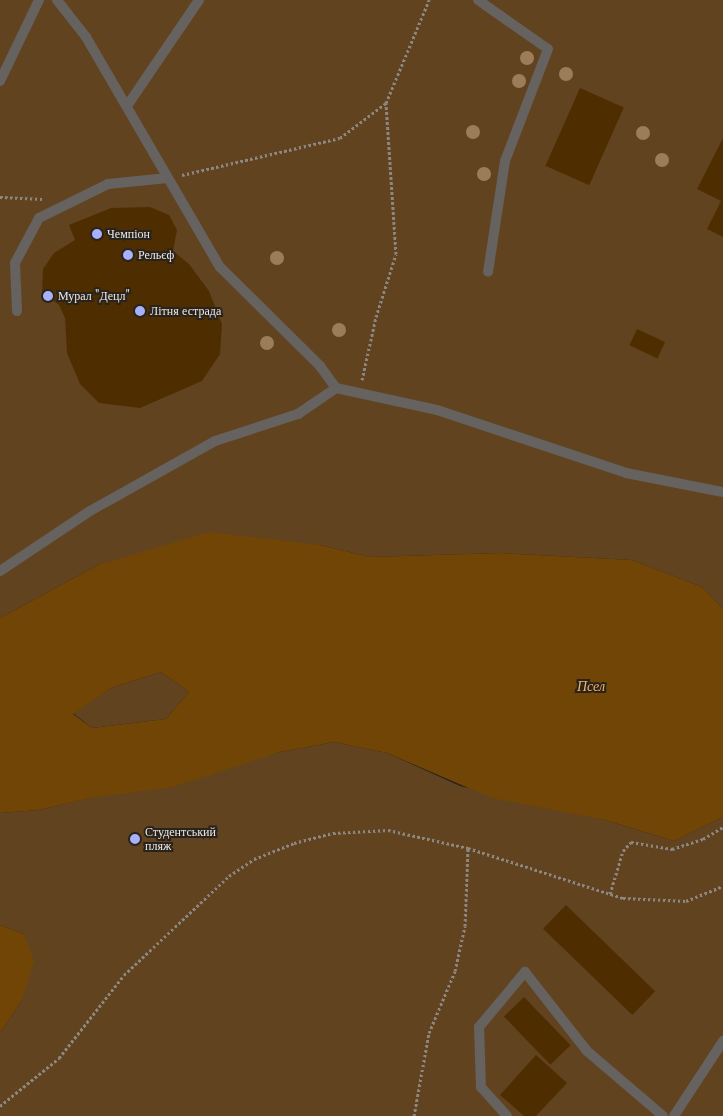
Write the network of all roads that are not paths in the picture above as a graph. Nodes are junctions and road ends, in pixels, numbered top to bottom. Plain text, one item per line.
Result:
1 (39, 0) edge
2 (57, 0) edge
3 (199, 0) edge
4 (478, 0) edge
5 (0, 81) edge
6 (126, 106) junction
7 (168, 178) junction
8 (488, 272) dead end
9 (17, 311) dead end
10 (336, 388) junction
11 (723, 492) edge
12 (0, 571) edge
13 (723, 1041) edge
14 (507, 1116) edge
15 (663, 1116) edge
16 (674, 1116) edge

1 - 5 lane
2 - 6 lane
3 - 6 lane
4 - 8 lane
6 - 7 lane
7 - 9 lane
7 - 10 lane
10 - 11 lane
10 - 12 lane
13 - 16 lane
14 - 15 lane

